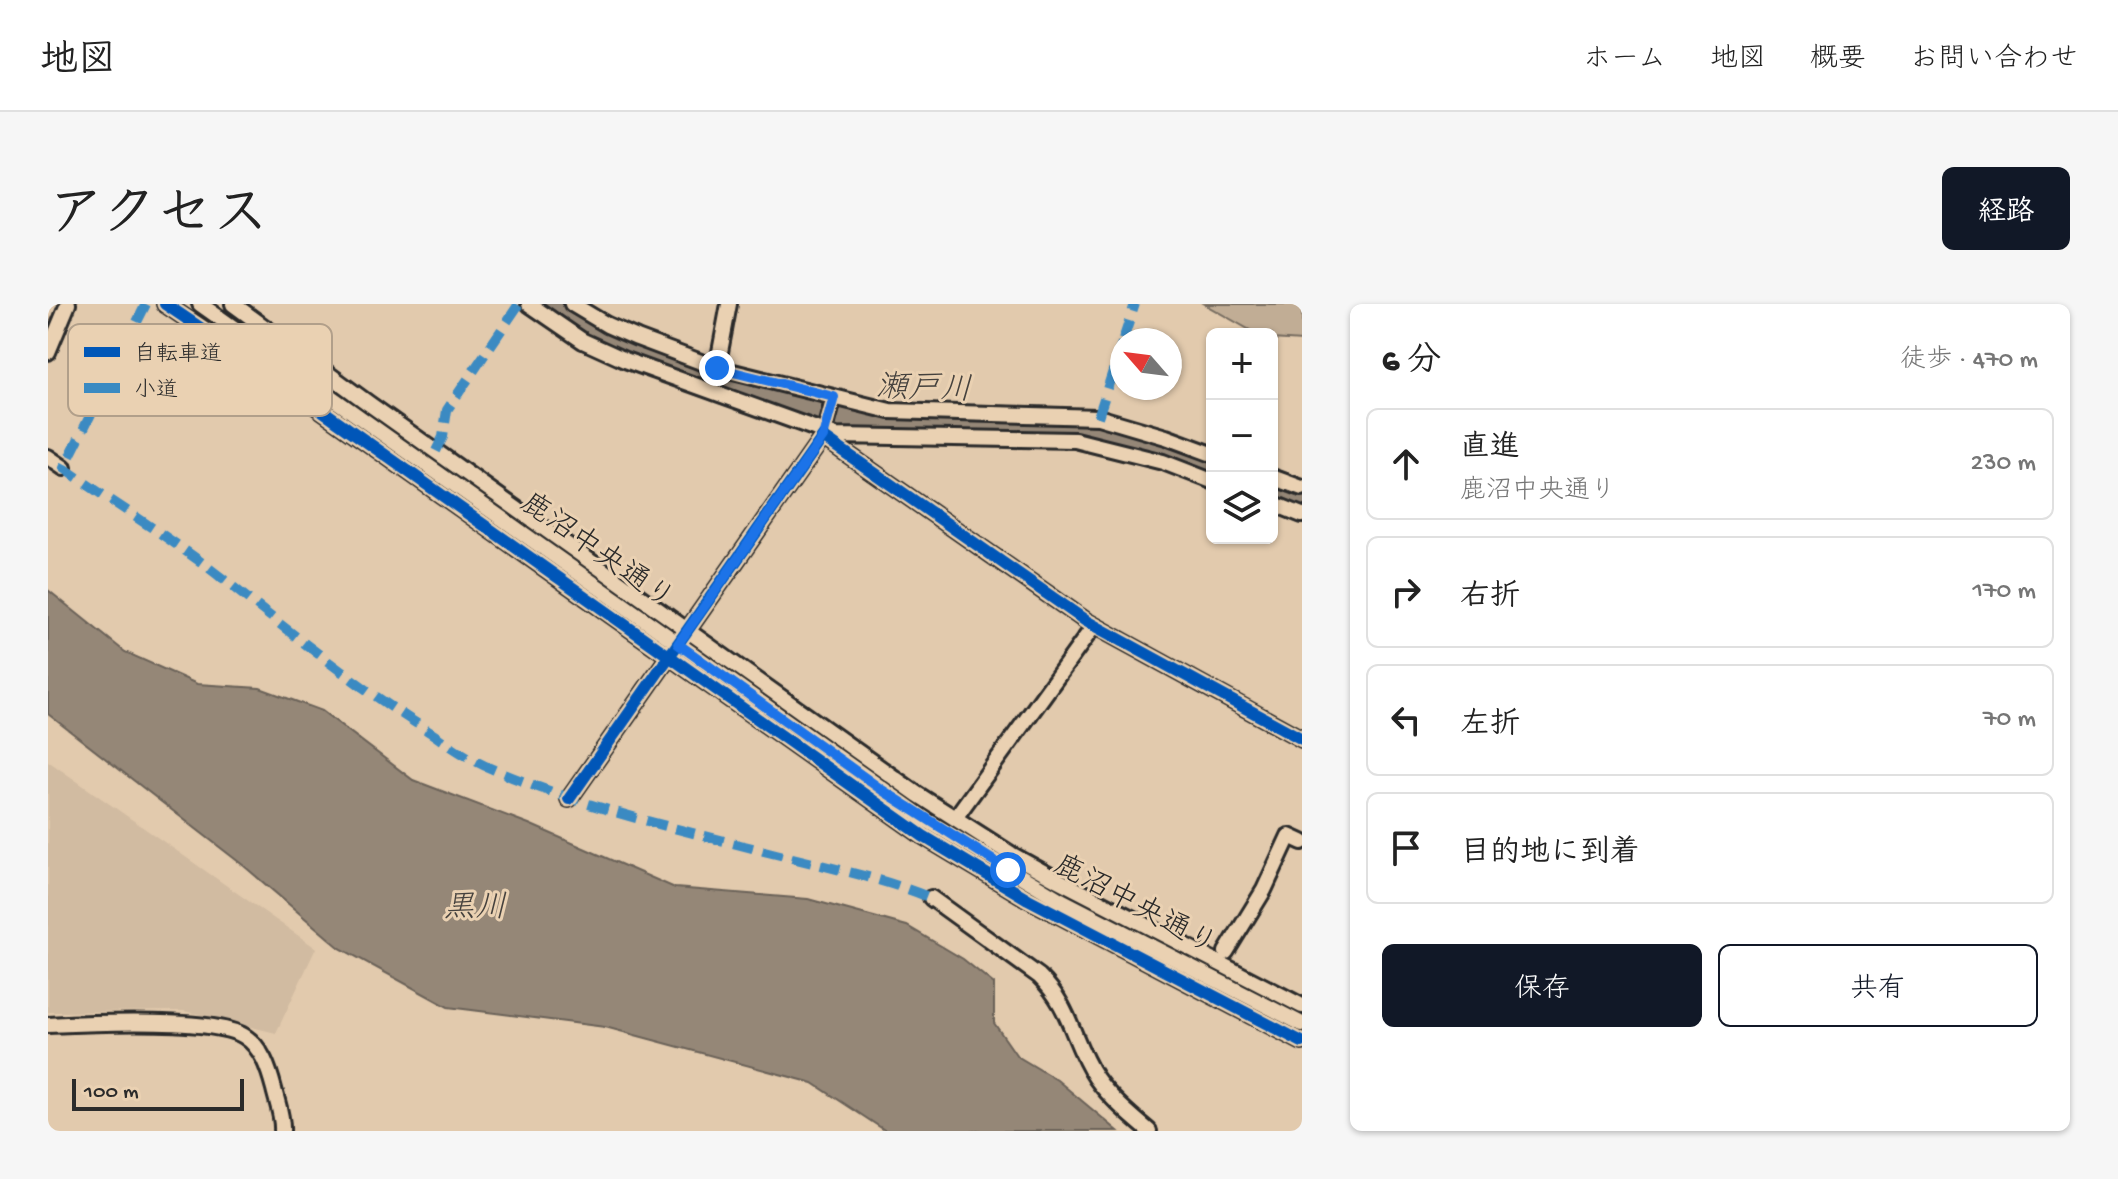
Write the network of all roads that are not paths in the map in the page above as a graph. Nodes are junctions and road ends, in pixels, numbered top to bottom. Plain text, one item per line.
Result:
1 (68, 304) edge
2 (200, 304) edge
3 (233, 304) edge
4 (529, 304) edge
5 (572, 304) edge
6 (729, 304) edge
7 (170, 305) edge
8 (250, 309) edge
9 (197, 324) edge
10 (228, 324) edge
11 (268, 324) edge
12 (48, 352) edge
13 (717, 368) junction
14 (332, 377) edge
15 (335, 379) junction
16 (332, 383) edge
17 (834, 397) junction
18 (332, 398) edge
19 (330, 416) edge
20 (824, 434) junction
21 (1206, 452) edge
22 (48, 457) edge
23 (64, 468) dead end
24 (1206, 479) edge
25 (1278, 479) edge
26 (1302, 488) edge
27 (1278, 505) edge
28 (1302, 515) edge
29 (1094, 626) junction
30 (687, 631) junction
31 (678, 644) junction
32 (668, 657) junction
33 (1302, 739) edge
34 (569, 799) dead end
35 (955, 818) junction
36 (1302, 842) edge
37 (931, 898) dead end
38 (1226, 952) dead end
39 (1302, 1006) edge
40 (1302, 1024) edge
41 (48, 1025) edge
42 (1302, 1042) edge
43 (282, 1131) edge
44 (1149, 1131) edge

1 - 12 street
2 - 10 street, 鹿沼中央通り
3 - 8 street
4 - 20 street
5 - 13 street
6 - 13 street
7 - 9 street
8 - 11 street
13 - 17 street
14 - 15 street
15 - 16 street
15 - 30 street
17 - 20 street
17 - 21 street
18 - 31 street, 鹿沼中央通り
19 - 32 street
20 - 24 street
20 - 29 street
20 - 30 street
22 - 23 street
25 - 26 street
27 - 28 street
29 - 33 street
29 - 35 street
30 - 31 street
30 - 35 street
31 - 32 street
31 - 40 street, 鹿沼中央通り
32 - 34 street
32 - 42 street
35 - 39 street
36 - 38 street
37 - 44 street
41 - 43 street

